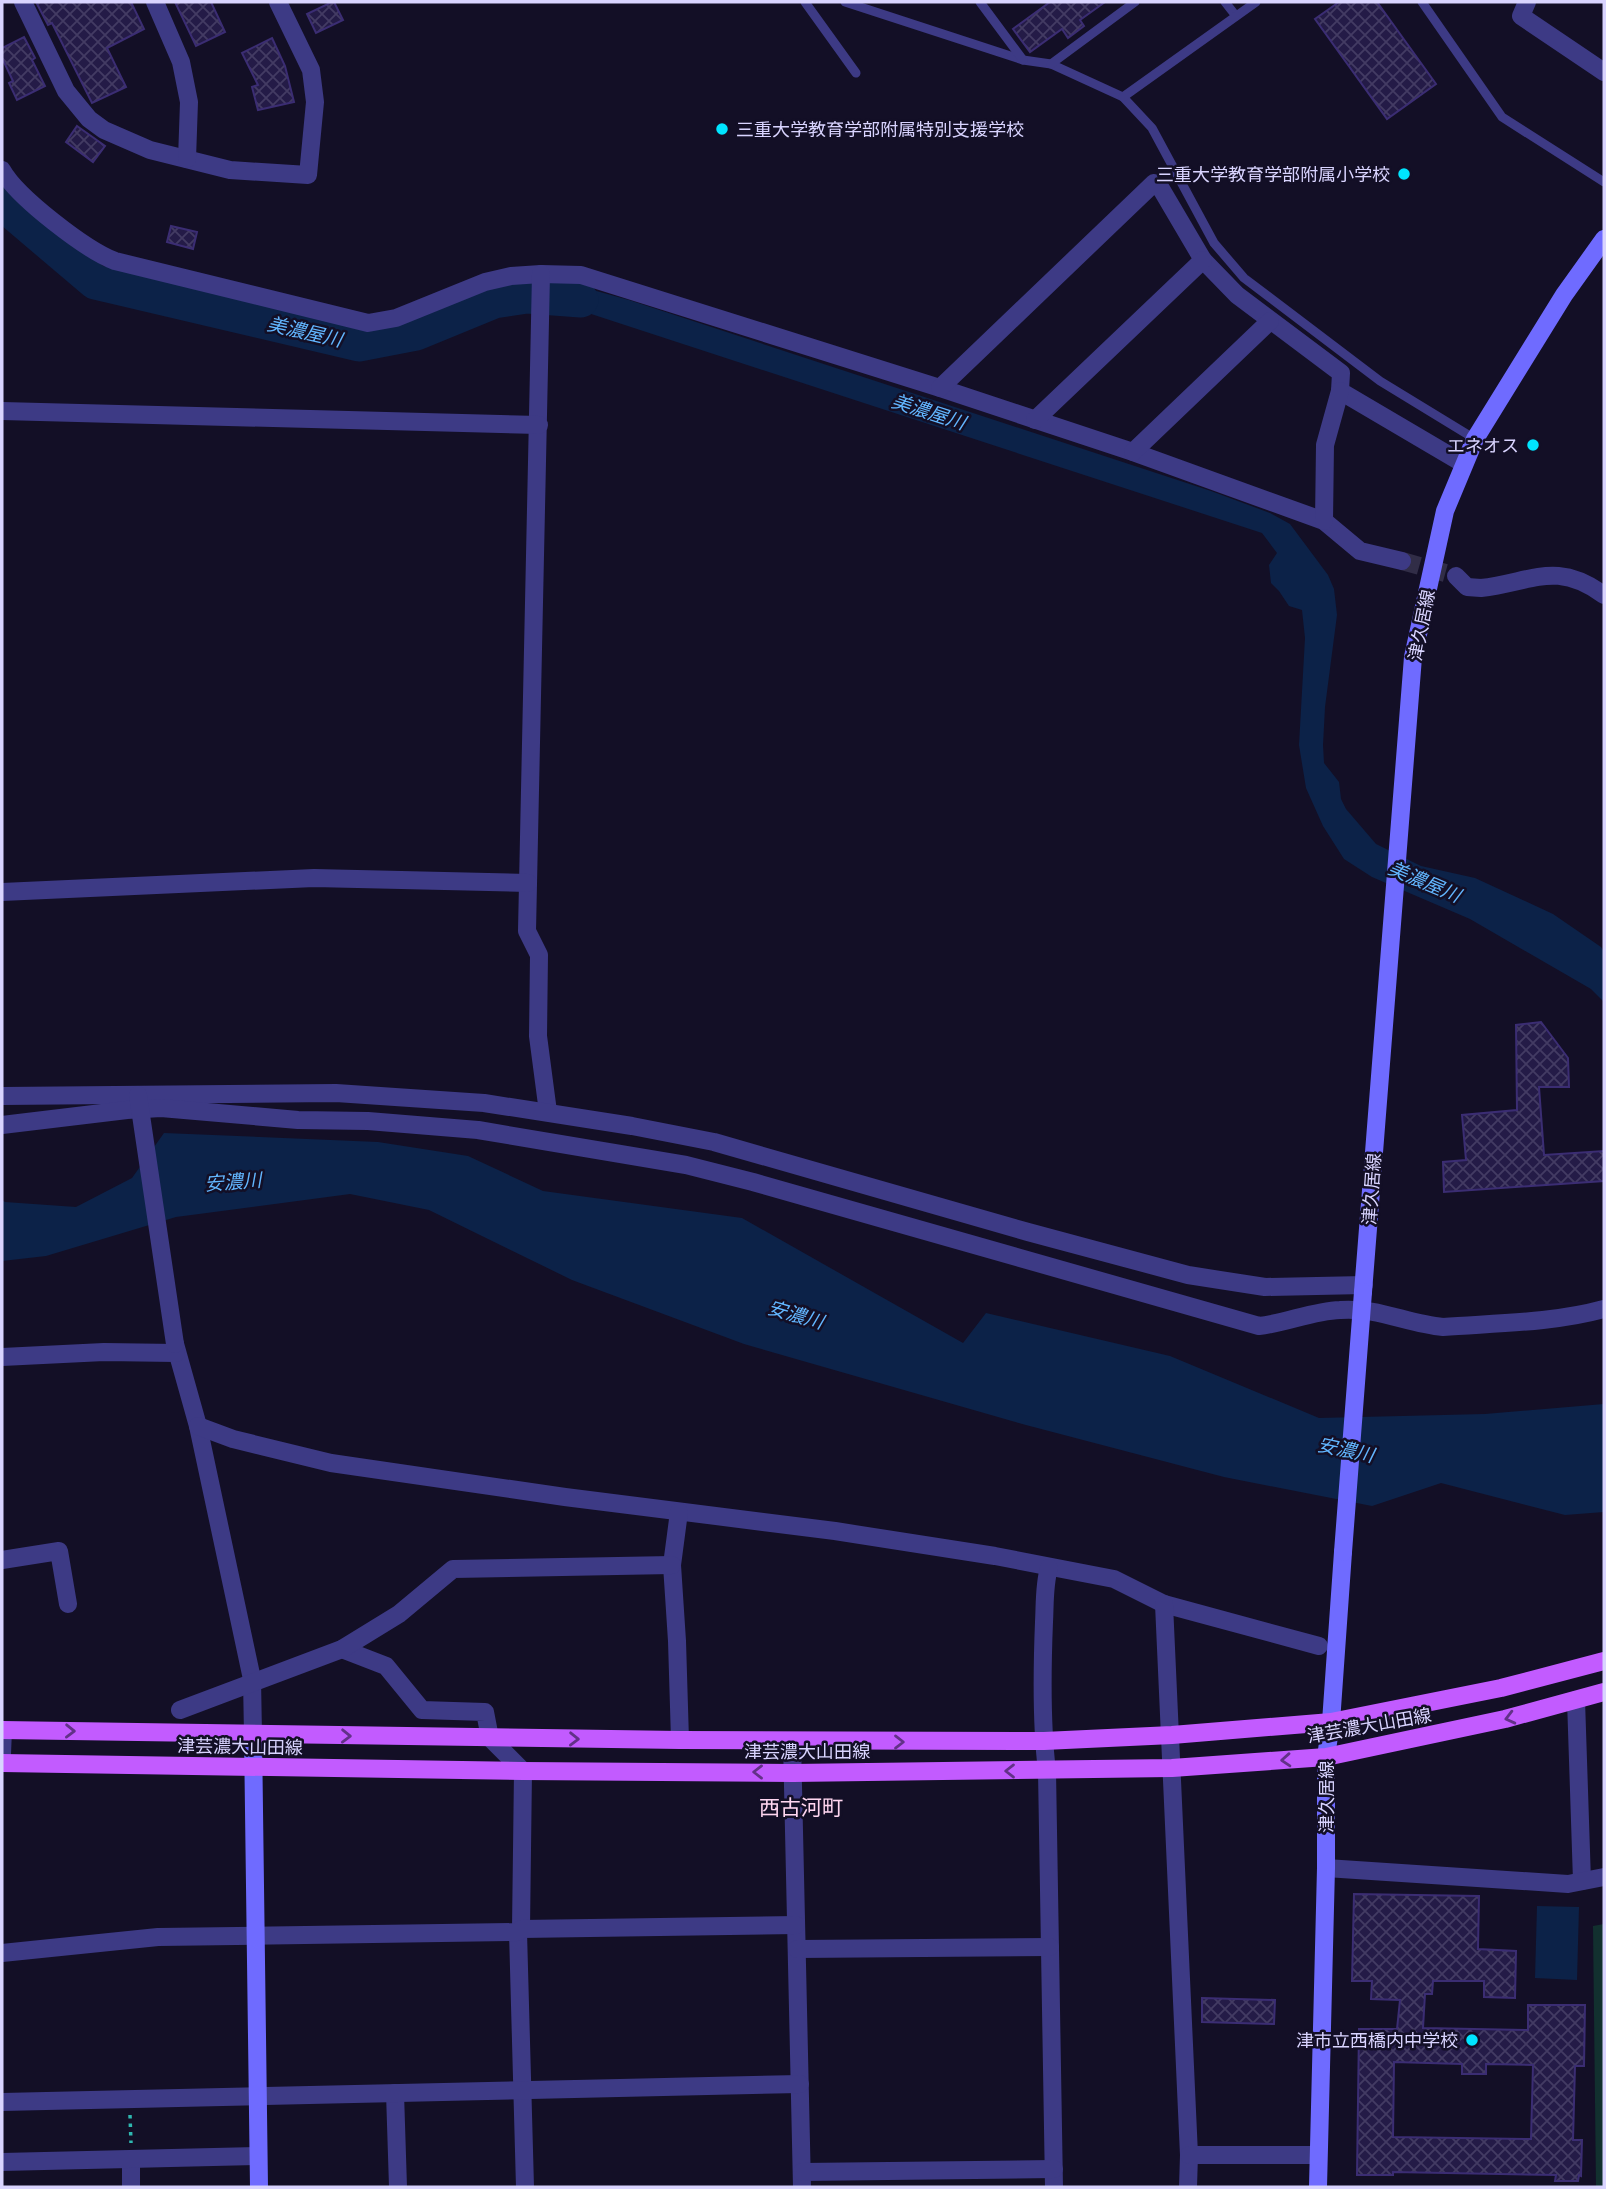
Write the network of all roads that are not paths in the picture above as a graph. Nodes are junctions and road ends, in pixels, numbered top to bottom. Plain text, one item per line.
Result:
1 (23, 2) edge
2 (155, 2) edge
3 (278, 2) edge
4 (805, 2) edge
5 (845, 2) edge
6 (980, 2) edge
7 (1135, 2) edge
8 (1225, 2) edge
9 (1255, 2) edge
10 (1422, 2) edge
11 (1527, 2) edge
12 (1236, 16) junction
13 (1023, 60) junction
14 (1051, 64) junction
15 (1601, 65) edge
16 (856, 73) dead end
17 (1123, 97) junction
18 (187, 159) junction
19 (2, 170) edge
20 (1604, 182) edge
21 (1604, 239) edge
22 (1203, 260) junction
23 (541, 274) junction
24 (1270, 321) junction
25 (940, 388) junction
26 (1340, 391) junction
27 (2, 411) edge
28 (1035, 420) junction
29 (539, 425) junction
30 (1475, 439) junction
31 (1133, 452) junction
32 (1464, 464) junction
33 (1324, 521) junction
34 (1402, 561) tunnel mouth
35 (1456, 576) tunnel mouth
36 (1604, 595) edge
37 (528, 883) junction
38 (2, 892) edge
39 (138, 1094) junction
40 (2, 1096) edge
41 (548, 1112) junction
42 (2, 1125) edge
43 (1364, 1289) junction
44 (1604, 1309) edge
45 (176, 1348) junction
46 (2, 1357) edge
47 (198, 1426) junction
48 (679, 1512) junction
49 (2, 1560) edge
50 (672, 1565) junction
51 (1049, 1568) junction
52 (68, 1604) dead end
53 (1164, 1604) junction
54 (1319, 1646) dead end
55 (342, 1650) junction
56 (1604, 1661) edge
57 (252, 1683) junction
58 (1604, 1692) edge
59 (1576, 1700) junction
60 (180, 1710) dead end
61 (1331, 1723) junction
62 (3, 1730) edge
63 (253, 1735) junction
64 (1171, 1735) junction
65 (490, 1738) junction
66 (680, 1740) junction
67 (1044, 1741) junction
68 (792, 1742) junction
69 (2, 1754) edge
70 (1326, 1757) junction
71 (2, 1763) edge
72 (254, 1767) junction
73 (1172, 1768) junction
74 (523, 1771) junction
75 (1047, 1771) junction
76 (793, 1773) junction
77 (1326, 1868) junction
78 (1604, 1877) edge
79 (1582, 1881) junction
80 (796, 1925) junction
81 (519, 1930) junction
82 (256, 1935) junction
83 (1050, 1947) junction
84 (797, 1949) junction
85 (2, 1953) edge
86 (800, 2084) junction
87 (522, 2091) junction
88 (396, 2093) junction
89 (258, 2096) junction
90 (2, 2102) edge
91 (1189, 2155) junction
92 (1318, 2155) junction
93 (258, 2156) junction
94 (131, 2159) junction
95 (2, 2162) edge
96 (1054, 2178) edge
97 (802, 2179) edge
98 (131, 2187) edge
99 (259, 2187) edge
100 (398, 2187) edge
101 (525, 2187) edge
102 (1188, 2187) edge
103 (1318, 2187) edge

1 - 18 street
2 - 18 street
3 - 18 street
4 - 16 lane
5 - 13 lane
6 - 13 lane
7 - 14 lane
8 - 12 lane
9 - 12 lane
10 - 20 lane
11 - 15 street
12 - 17 lane
13 - 14 lane
14 - 17 lane
17 - 30 lane
19 - 23 street
21 - 30 main road, 津久居線
22 - 24 street
22 - 25 street
22 - 28 street
23 - 25 street
23 - 29 street
24 - 26 street
24 - 31 street
25 - 28 street
26 - 32 street
26 - 33 street
27 - 29 street
28 - 31 street
29 - 37 street
30 - 32 main road, 津久居線
31 - 33 street
32 - 43 main road, 津久居線
33 - 34 street
35 - 36 street
37 - 38 street
37 - 41 street
39 - 40 street
39 - 41 street
39 - 45 street, bridge
41 - 43 street
42 - 44 street
43 - 61 main road, 津久居線, bridge
45 - 46 street
45 - 47 street
47 - 48 street
47 - 57 street
48 - 50 street
48 - 51 street
49 - 52 street
50 - 55 street
50 - 66 street
51 - 53 street
51 - 67 street
53 - 54 street
53 - 64 street
55 - 57 street
55 - 65 street
56 - 61 main road, 津芸濃大山田線
57 - 60 street
57 - 63 street
58 - 59 main road, 津芸濃大山田線
59 -> 70 main road, 津芸濃大山田線
59 - 79 street
61 - 64 main road, 津芸濃大山田線
61 - 70 main road, 津久居線
62 -> 63 main road, 津芸濃大山田線
62 - 69 street
63 -> 65 main road, 津芸濃大山田線
63 - 72 main road
64 - 67 main road, 津芸濃大山田線
64 - 73 street
65 -> 66 main road, 津芸濃大山田線
65 - 74 street
66 - 68 main road, 津芸濃大山田線
68 -> 67 main road, 津芸濃大山田線
67 - 75 street
68 - 76 street
70 -> 73 main road, 津芸濃大山田線
70 - 77 main road, 津久居線
71 - 72 main road, 津芸濃大山田線
72 - 74 main road, 津芸濃大山田線
72 - 82 main road
73 - 75 main road, 津芸濃大山田線
73 - 91 street
76 -> 74 main road, 津芸濃大山田線
74 - 81 street
75 -> 76 main road, 津芸濃大山田線
75 - 83 street
76 - 80 street
77 - 79 street
77 - 92 main road, 津久居線
78 - 79 street
80 - 81 street
80 - 84 street
81 - 82 street
81 - 87 street
82 - 85 street
82 - 89 main road
83 - 84 street
83 - 96 street
84 - 86 street
86 - 87 street
86 - 97 street
87 - 88 street
87 - 101 street
88 - 89 street
88 - 100 street
89 - 90 street
89 - 93 main road
91 - 92 street
91 - 102 street
92 - 103 main road, 津久居線
93 - 94 street
93 - 99 main road
94 - 95 street
94 - 98 street
96 - 97 street

